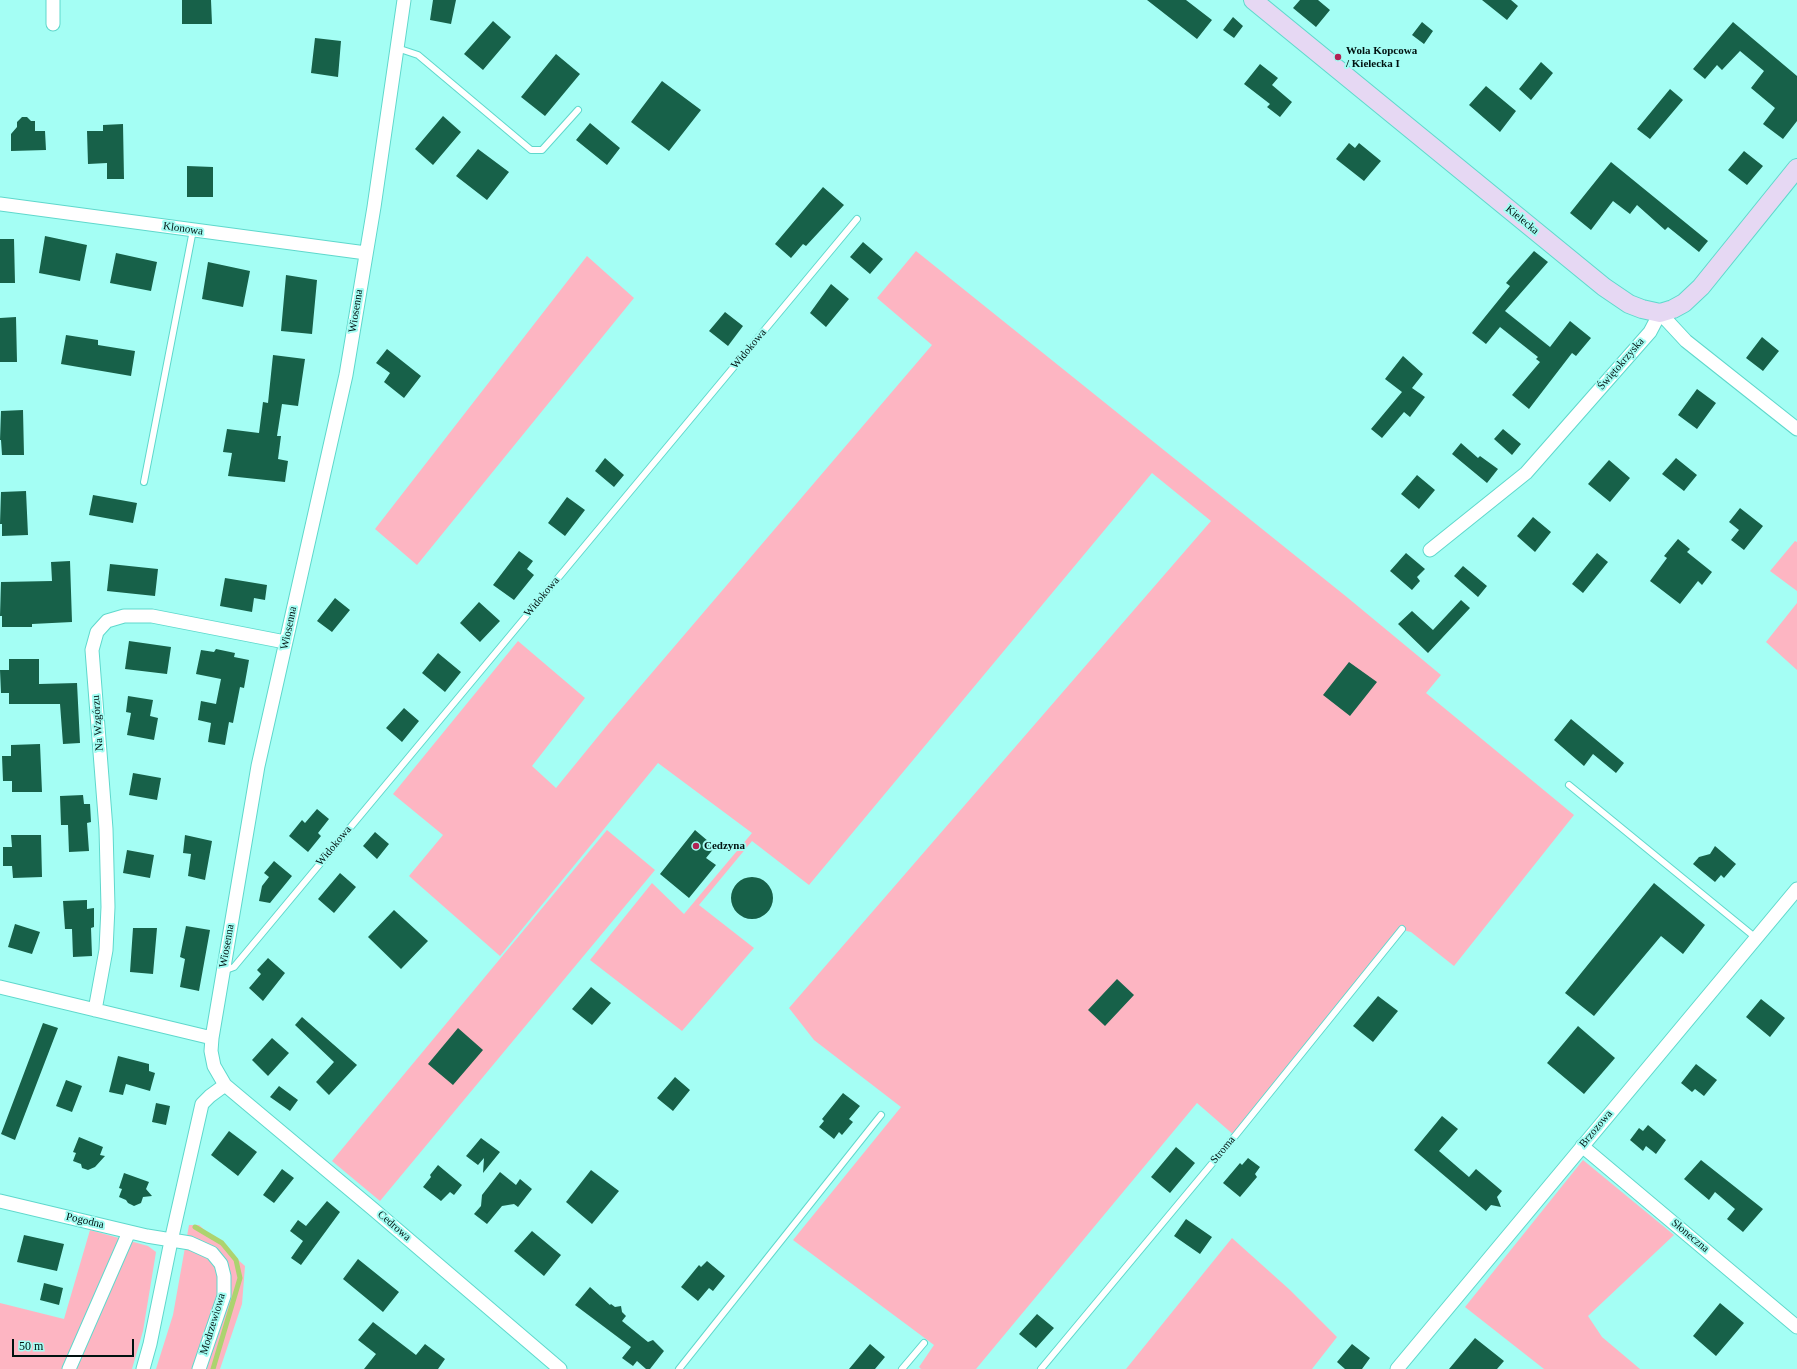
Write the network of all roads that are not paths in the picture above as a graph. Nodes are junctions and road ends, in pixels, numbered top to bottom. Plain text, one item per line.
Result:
1 (53, 0) edge
2 (404, 0) edge
3 (1253, 0) edge
4 (53, 24) dead end
5 (397, 48) junction
6 (578, 110) dead end
7 (1797, 168) edge
8 (0, 204) edge
9 (857, 220) dead end
10 (193, 230) junction
11 (366, 253) junction
12 (1660, 313) junction
13 (1797, 429) edge
14 (144, 482) dead end
15 (1430, 550) dead end
16 (285, 642) junction
17 (1569, 785) dead end
18 (1797, 889) edge
19 (1402, 929) dead end
20 (1756, 938) junction
21 (223, 970) junction
22 (0, 987) edge
23 (95, 1010) junction
24 (212, 1038) junction
25 (225, 1085) junction
26 (881, 1115) dead end
27 (1582, 1146) junction
28 (0, 1201) edge
29 (129, 1232) junction
30 (171, 1241) junction
31 (1797, 1327) edge
32 (924, 1343) dead end
33 (69, 1369) edge
34 (143, 1369) edge
35 (199, 1369) edge
36 (560, 1369) edge
37 (679, 1369) edge
38 (902, 1369) edge
39 (1041, 1369) edge
40 (1397, 1369) edge

1 - 4 street
2 - 5 street, Wiosenna
3 - 12 street, Kielecka
5 - 6 lane
5 - 11 street, Wiosenna
7 - 12 street
8 - 10 street, Klonowa
9 - 21 lane, Widokowa
10 - 11 street, Klonowa
10 - 14 lane
11 - 16 street, Wiosenna
12 - 13 street
12 - 15 street, Świętokrzyska
16 - 21 street, Wiosenna
16 - 23 street, Na Wzgórzu
17 - 20 lane
18 - 20 street, Brzozowa
19 - 39 lane, Stroma
20 - 27 street, Brzozowa
21 - 24 street, Wiosenna
22 - 23 street
23 - 24 street
24 - 25 street, Wiosenna
25 - 30 street
25 - 36 street, Cedrowa
26 - 37 lane
27 - 31 street, Słoneczna
27 - 40 street, Brzozowa
28 - 29 street, Pogodna
29 - 30 street, Pogodna
29 - 33 street
30 - 34 street
30 - 35 street, Modrzewiowa
32 - 38 lane

